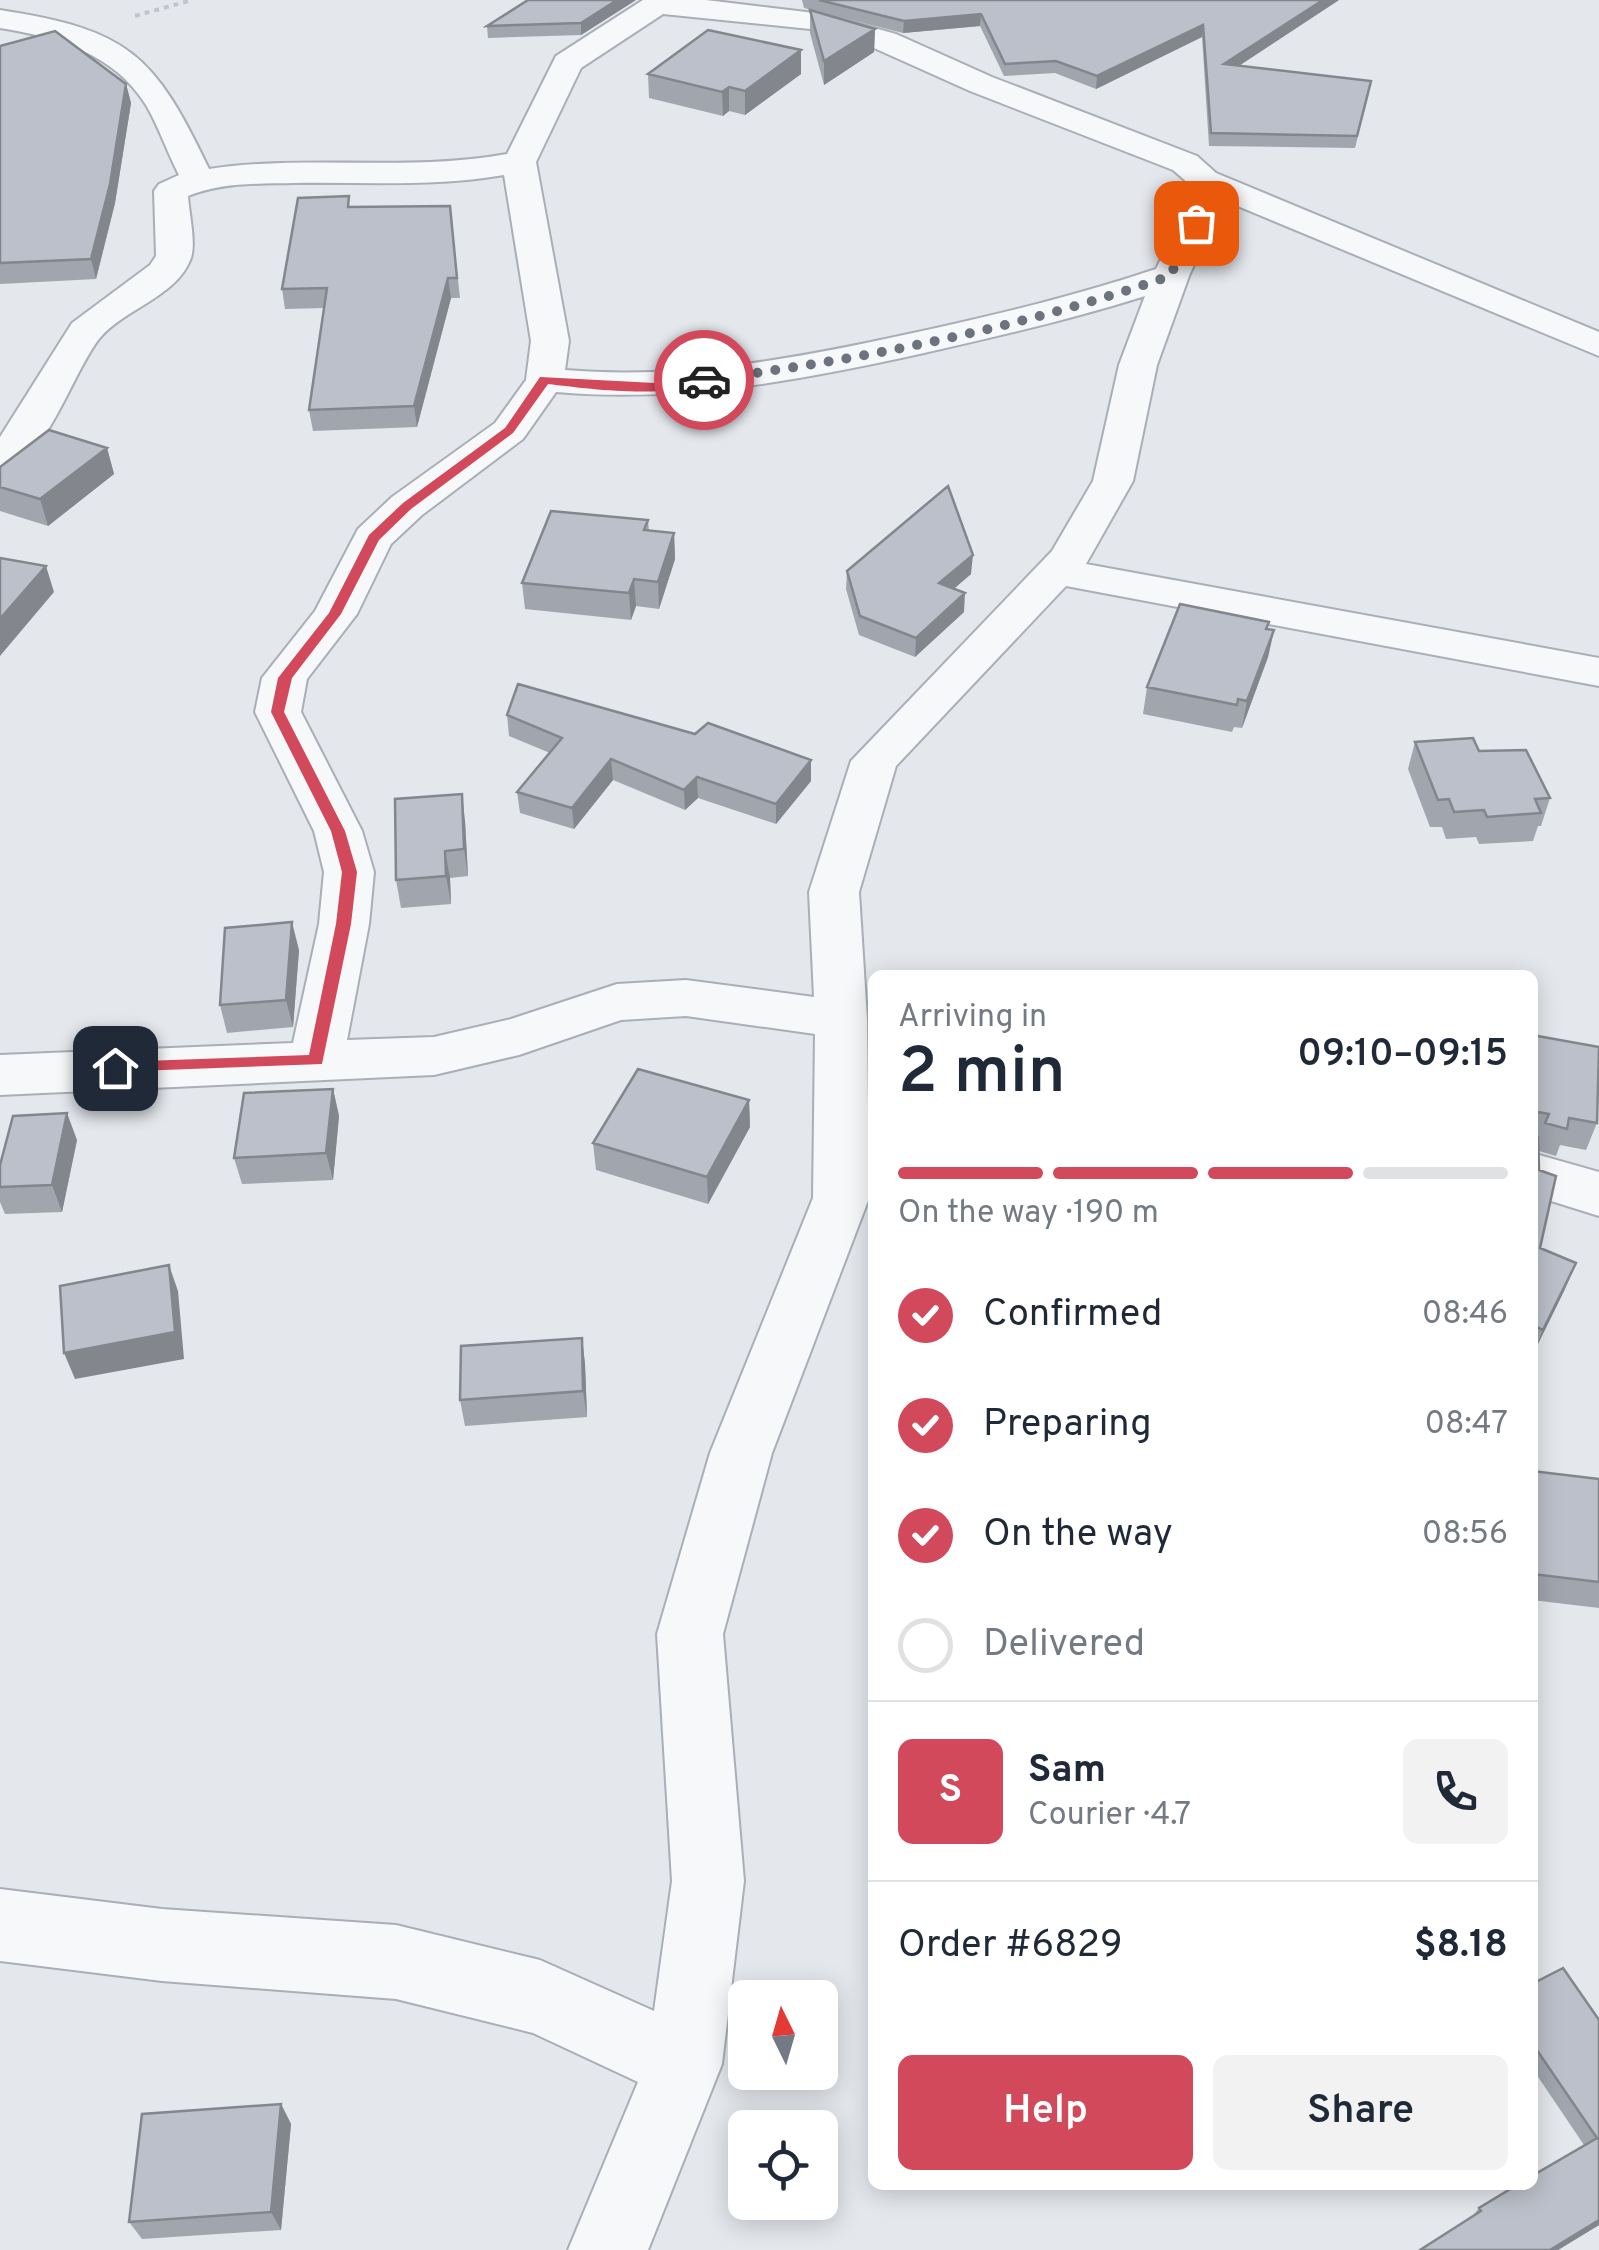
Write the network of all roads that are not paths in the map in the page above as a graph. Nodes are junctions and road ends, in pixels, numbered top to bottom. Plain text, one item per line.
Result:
1 (658, 2) edge
2 (0, 20) edge
3 (519, 162) junction
4 (197, 178) junction
5 (1204, 180) junction
6 (1170, 276) junction
7 (1599, 345) edge
8 (544, 380) junction
9 (13, 429) edge
10 (0, 462) edge
11 (1057, 572) junction
12 (1599, 672) edge
13 (841, 1019) junction
14 (316, 1060) junction
15 (0, 1075) edge
16 (857, 1132) edge
17 (1538, 1176) edge
18 (1599, 1194) edge
19 (0, 1925) edge
20 (684, 2064) junction
21 (608, 2250) edge

1 - 3 street
1 - 5 street
2 - 4 street
3 - 4 street
3 - 8 street
4 - 9 street
5 - 6 street
5 - 7 street
6 - 8 street
6 - 11 street
8 - 14 street
9 - 10 street
11 - 12 street
11 - 13 street
13 - 14 street
13 - 16 street
14 - 15 street
16 - 20 street
17 - 18 street
19 - 20 street
20 - 21 street

